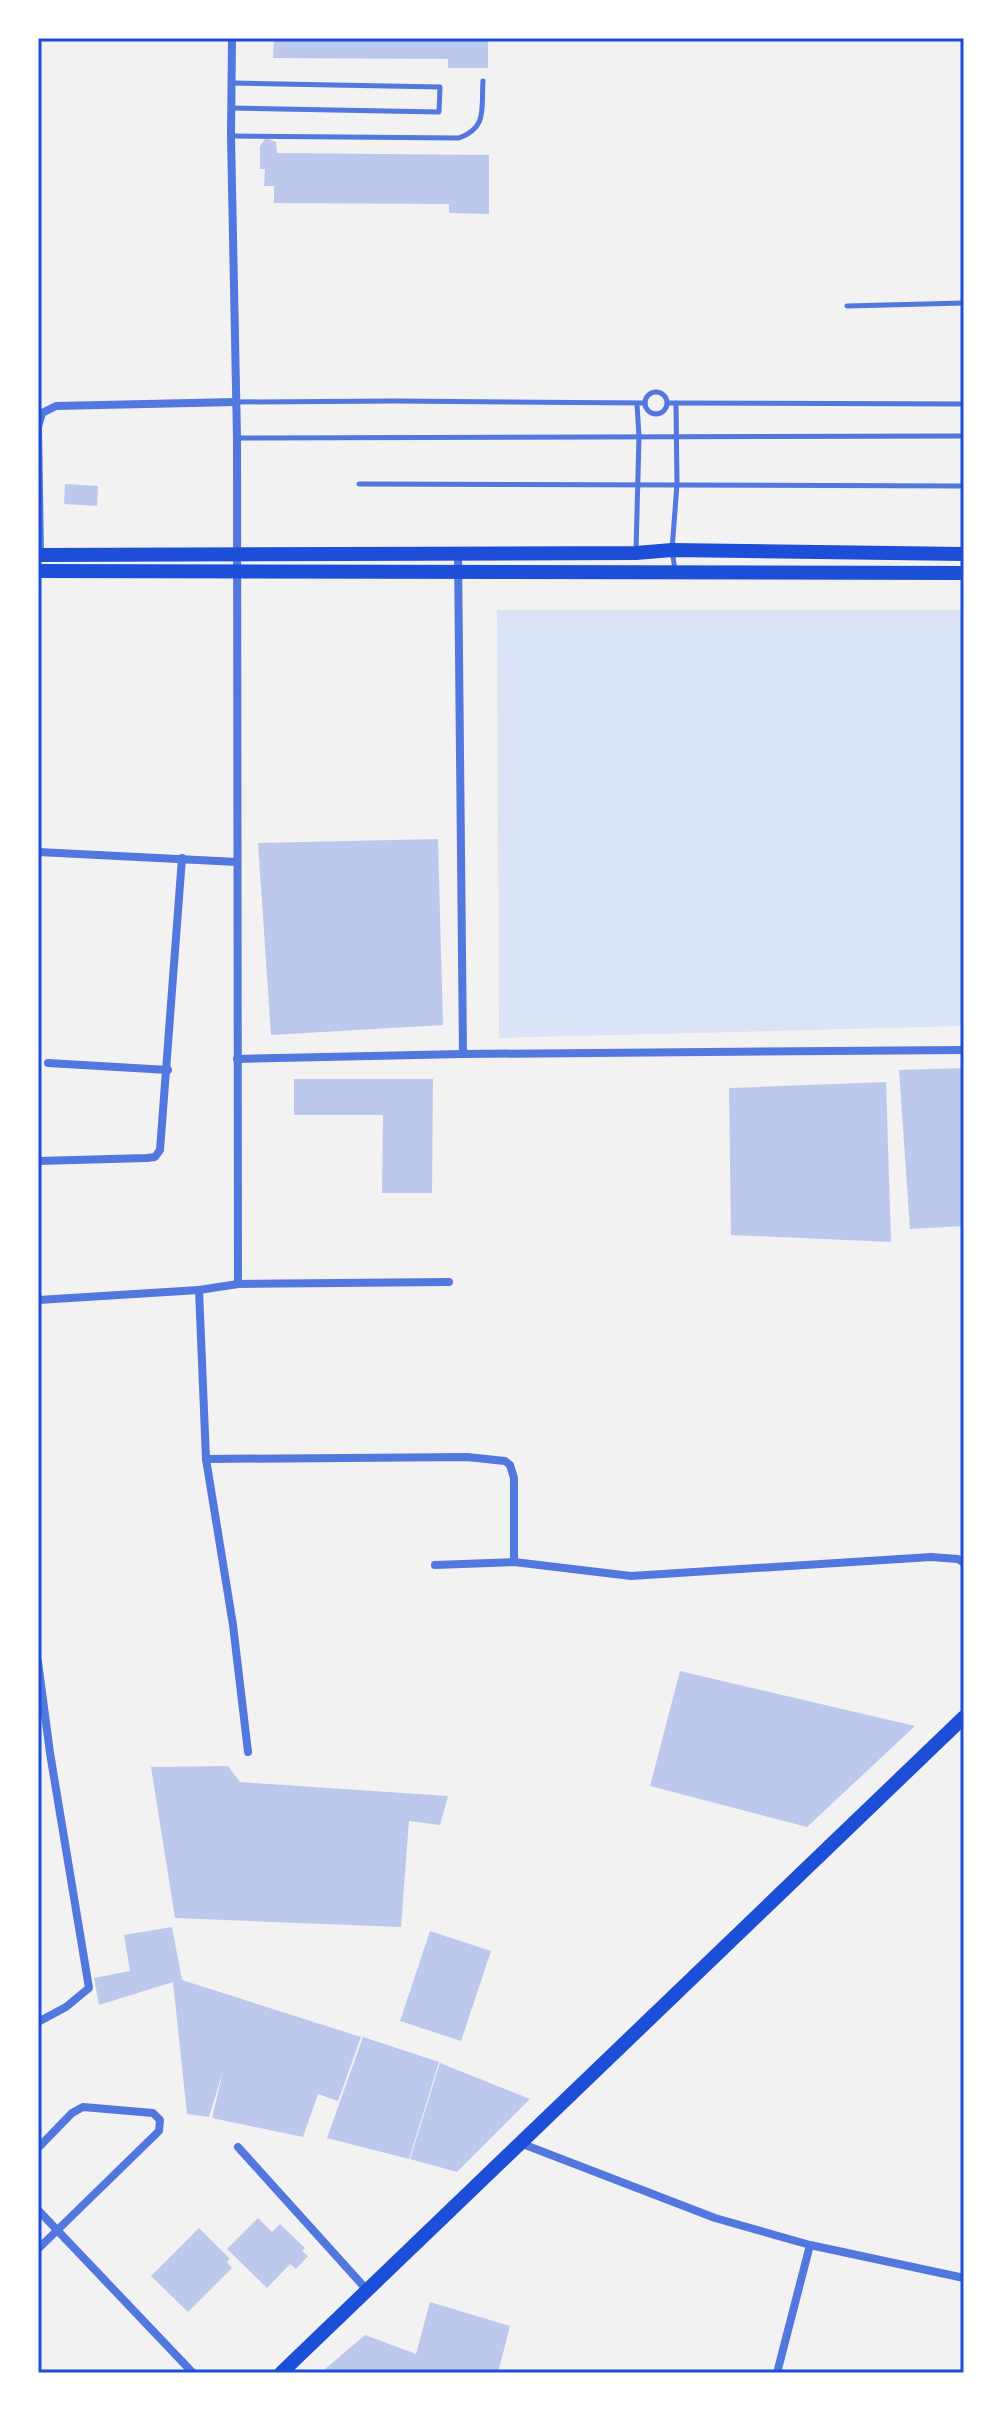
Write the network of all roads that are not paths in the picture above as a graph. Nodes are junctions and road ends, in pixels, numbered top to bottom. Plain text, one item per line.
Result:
1 (232, 38) edge
2 (483, 81) dead end
3 (232, 83) junction
4 (231, 108) junction
5 (231, 136) junction
6 (964, 303) edge
7 (847, 306) dead end
8 (236, 402) junction
9 (645, 403) junction
10 (668, 403) junction
11 (676, 403) junction
12 (637, 404) junction
13 (964, 404) edge
14 (677, 436) junction
15 (964, 436) edge
16 (639, 437) junction
17 (237, 438) junction
18 (359, 484) dead end
19 (638, 484) junction
20 (677, 484) junction
21 (964, 486) edge
22 (672, 550) junction
23 (236, 553) junction
24 (458, 553) junction
25 (636, 553) junction
26 (964, 554) edge
27 (39, 555) edge
28 (236, 570) junction
29 (38, 571) edge
30 (676, 572) junction
31 (458, 573) junction
32 (964, 573) edge
33 (38, 852) edge
34 (182, 858) junction
35 (237, 862) junction
36 (964, 1050) edge
37 (463, 1054) junction
38 (237, 1059) junction
39 (48, 1063) dead end
40 (168, 1070) junction
41 (38, 1161) edge
42 (449, 1282) dead end
43 (238, 1284) junction
44 (199, 1290) junction
45 (38, 1300) edge
46 (206, 1459) junction
47 (514, 1562) junction
48 (964, 1563) edge
49 (435, 1565) dead end
50 (38, 1662) edge
51 (964, 1717) edge
52 (248, 1752) dead end
53 (38, 2022) edge
54 (520, 2143) junction
55 (238, 2147) dead end
56 (38, 2148) edge
57 (38, 2210) edge
58 (57, 2230) junction
59 (810, 2245) junction
60 (38, 2249) edge
61 (964, 2278) edge
62 (367, 2290) junction
63 (193, 2373) edge
64 (281, 2373) edge
65 (777, 2373) edge

1 - 3 street
2 - 5 lane
3 - 4 street
3 - 4 lane
4 - 5 street
5 - 8 street
6 - 7 lane
8 - 12 lane
8 - 17 street
8 - 27 street
9 - 10 lane
9 - 10 lane
9 - 12 lane
10 - 11 lane
11 - 13 lane
11 - 14 lane
12 - 16 lane
14 - 15 lane
14 - 16 lane
14 - 20 lane
16 - 17 lane
16 - 19 lane
17 - 23 street
18 - 19 lane
19 - 20 lane
19 - 25 lane
20 - 21 lane
20 - 22 lane
22 - 25 main road
22 - 26 main road
22 - 30 lane
23 - 24 main road
23 - 27 main road
23 - 28 street
24 - 25 main road
24 - 31 street
28 - 29 main road
28 - 31 main road
28 - 35 street
30 - 31 main road
30 - 32 main road
31 - 37 street
33 - 34 street
34 - 35 street
34 - 40 street
35 - 38 street
36 - 37 street
37 - 38 street
38 - 43 street
39 - 40 street
40 - 41 street
42 - 43 street
43 - 44 street
44 - 45 street
44 - 46 street
46 - 47 street
46 - 52 street
47 - 48 street
47 - 49 street
50 - 53 street
51 - 54 main road
54 - 59 street
54 - 62 main road
55 - 62 street
56 - 58 street
57 - 58 street
58 - 60 street
58 - 63 street
59 - 61 street
59 - 65 street
62 - 64 main road

